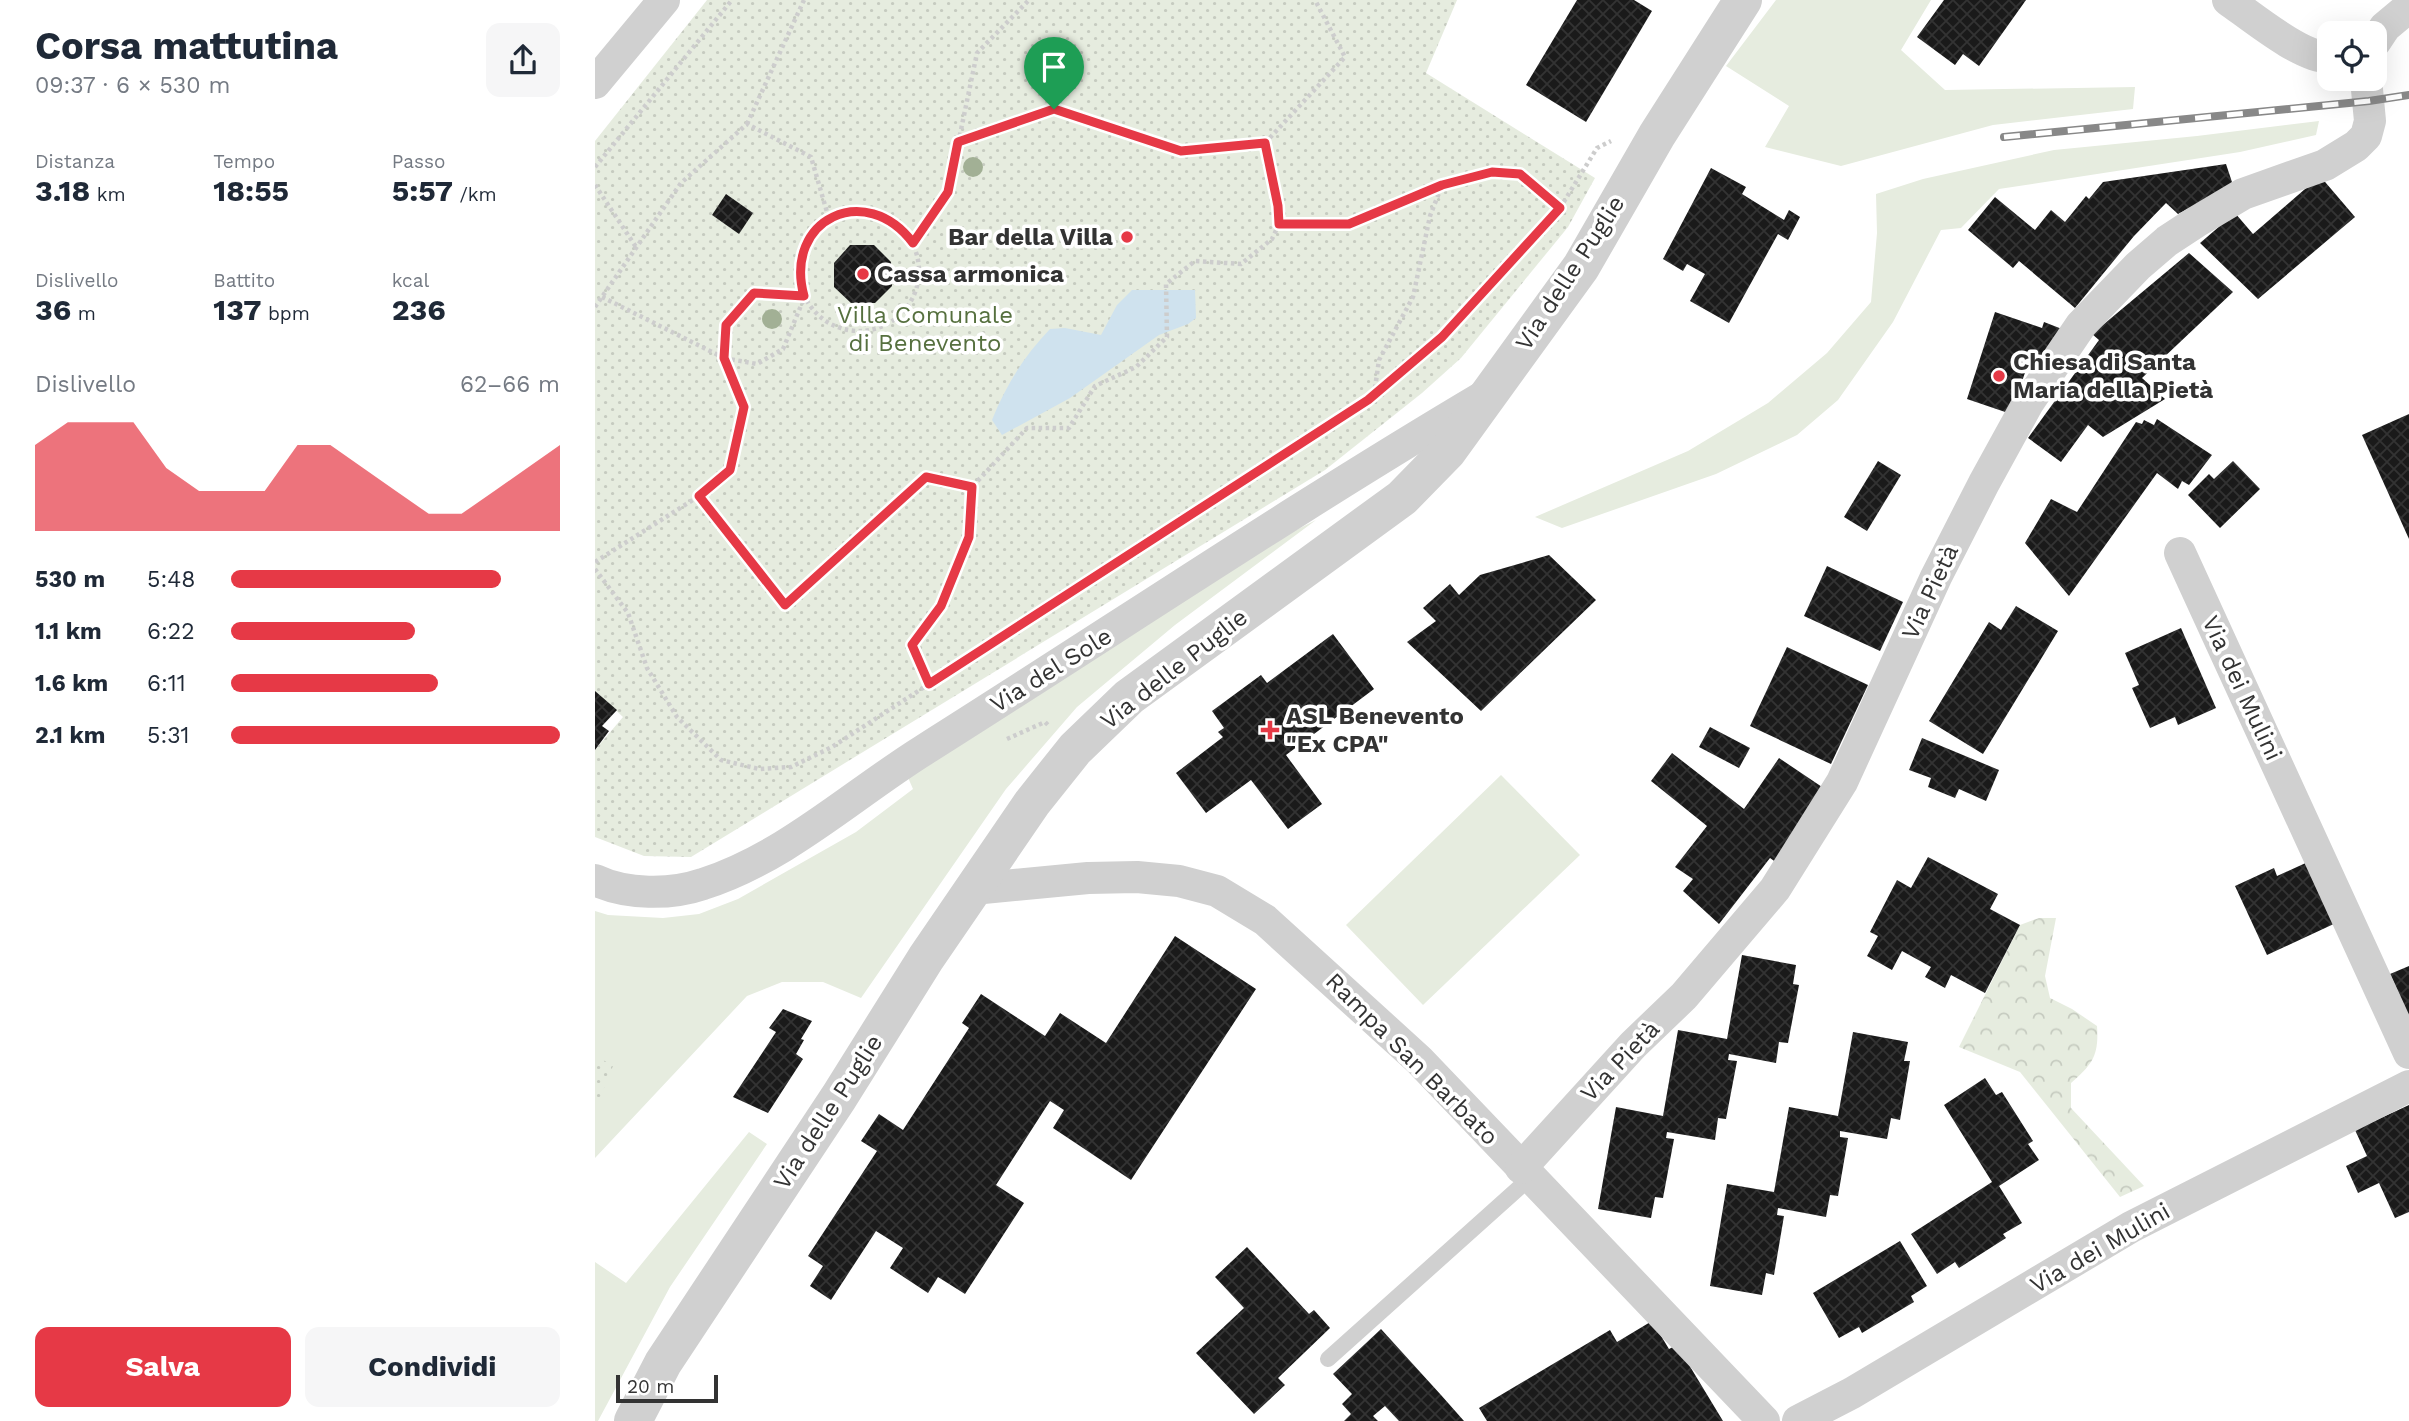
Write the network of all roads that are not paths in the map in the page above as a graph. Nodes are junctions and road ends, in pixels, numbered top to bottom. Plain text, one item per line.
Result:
1 (664, 0) edge
2 (1743, 0) edge
3 (2228, 0) edge
4 (2409, 7) edge
5 (2387, 25) edge
6 (2317, 55) edge
7 (595, 83) edge
8 (2367, 91) edge
9 (1490, 392) junction
10 (2180, 553) dead end
11 (595, 880) edge
12 (973, 889) junction
13 (2409, 1052) edge
14 (2409, 1086) edge
15 (1526, 1173) junction
16 (1328, 1359) dead end
17 (1831, 1413) edge
18 (633, 1421) edge
19 (1765, 1421) edge
20 (1798, 1421) edge

1 - 7 street
2 - 9 street, Via delle Puglie
3 - 6 street
4 - 5 street
8 - 15 street, Via Pietà
9 - 11 street, Via del Sole
9 - 12 street, Via delle Puglie
10 - 13 street, Via dei Mulini
12 - 15 street, Rampa San Barbato
12 - 18 street, Via delle Puglie
14 - 17 street, Via dei Mulini
15 - 16 lane
15 - 19 street, Rampa San Barbato
17 - 20 street, Via dei Mulini

